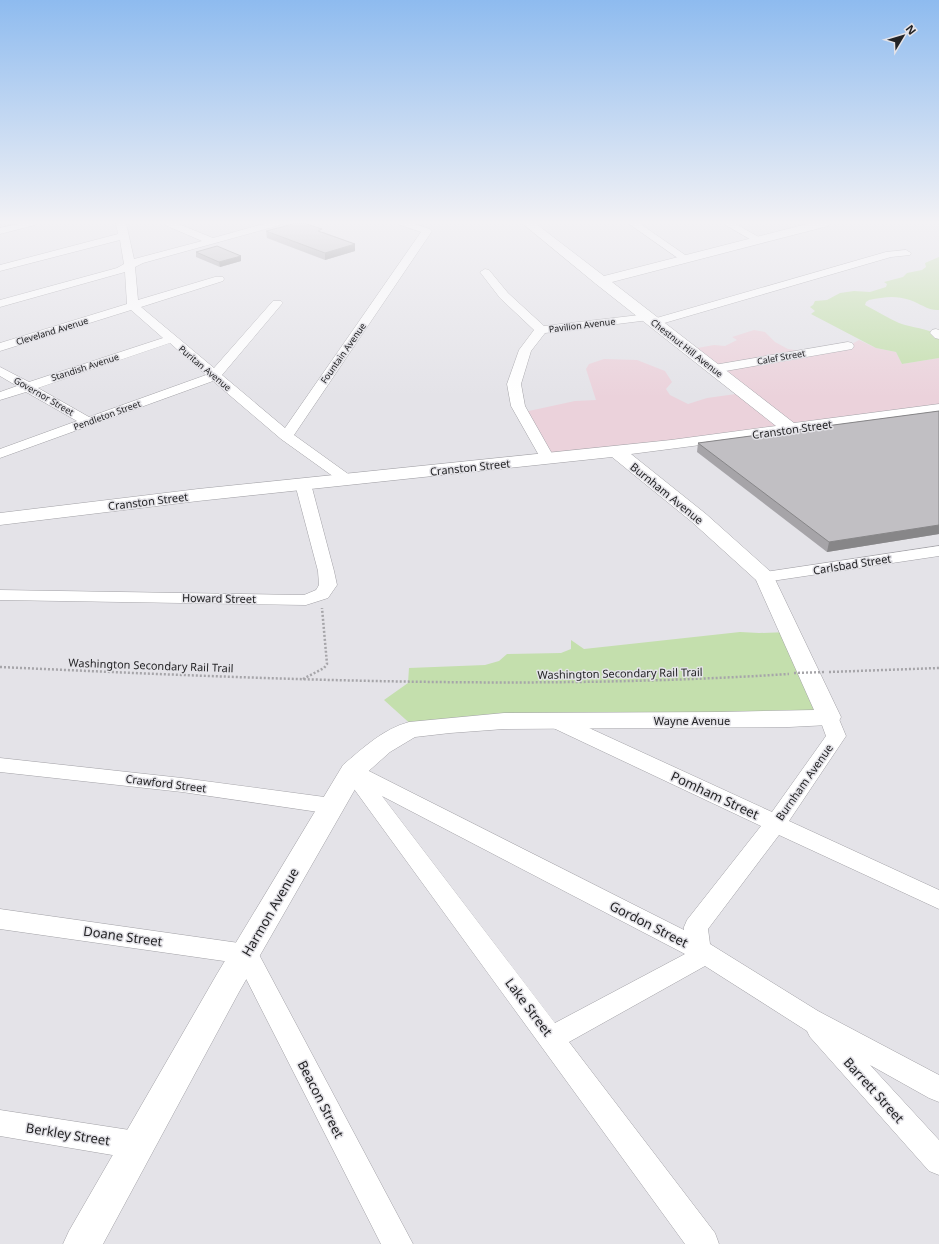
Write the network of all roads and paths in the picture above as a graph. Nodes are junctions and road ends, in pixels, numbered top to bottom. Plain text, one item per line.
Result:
1 (82, 281) edge
2 (131, 281) edge
3 (212, 281) edge
4 (393, 281) edge
5 (491, 281) edge
6 (601, 281) edge
7 (791, 281) edge
8 (277, 303) dead end
9 (0, 304) edge
10 (133, 306) junction
11 (651, 319) junction
12 (541, 330) junction
13 (171, 339) junction
14 (848, 346) dead end
15 (0, 347) edge
16 (714, 369) junction
17 (0, 370) edge
18 (214, 376) junction
19 (27, 387) junction
20 (0, 396) edge
21 (939, 410) edge
22 (88, 422) junction
23 (791, 429) junction
24 (286, 436) junction
25 (616, 451) junction
26 (0, 454) edge
27 (548, 459) junction
28 (346, 480) junction
29 (303, 484) junction
30 (0, 519) edge
31 (939, 551) edge
32 (766, 577) junction
33 (322, 594) junction
34 (0, 595) edge
35 (0, 667) edge
36 (939, 668) edge
37 (301, 679) junction
38 (829, 717) junction
39 (556, 721) junction
40 (0, 765) edge
41 (352, 771) junction
42 (332, 806) junction
43 (776, 823) junction
44 (939, 900) edge
45 (0, 919) edge
46 (698, 949) junction
47 (246, 954) junction
48 (809, 1018) junction
49 (552, 1038) junction
50 (939, 1089) edge
51 (0, 1123) edge
52 (136, 1145) junction
53 (939, 1161) edge
54 (82, 1244) edge
55 (398, 1244) edge
56 (704, 1244) edge

1 - 9 street
2 - 10 street
3 - 10 street, Cleveland Avenue
4 - 24 street, Fountain Avenue
5 - 12 street
6 - 11 street, Chestnut Hill Avenue
7 - 11 street, Pavilion Avenue
8 - 18 street
10 - 13 street, Puritan Avenue
10 - 15 street, Cleveland Avenue
11 - 12 street, Pavilion Avenue
11 - 16 street, Chestnut Hill Avenue
12 - 27 street, Pavilion Avenue
13 - 18 street, Puritan Avenue
13 - 19 street, Standish Avenue
14 - 16 street, Calef Street
16 - 23 street, Chestnut Hill Avenue
17 - 19 street, Governor Street
18 - 22 street, Pendleton Street
18 - 24 street, Puritan Avenue
19 - 20 street, Standish Avenue
19 - 22 street, Governor Street
21 - 23 street, Cranston Street
22 - 26 street, Pendleton Street
23 - 25 street, Cranston Street
24 - 28 street, Puritan Avenue
25 - 27 street, Cranston Street
25 - 32 street, Burnham Avenue
27 - 28 street, Cranston Street
28 - 29 street, Cranston Street
29 - 30 street, Cranston Street
29 - 33 street
31 - 32 street, Carlsbad Street
32 - 38 street, Burnham Avenue
33 - 34 street, Howard Street
33 - 37 path, Washington Secondary Rail Trail
35 - 37 path, Washington Secondary Rail Trail
36 - 37 path, Washington Secondary Rail Trail, bridge
38 - 39 street, Wayne Avenue
38 - 43 street, Burnham Avenue
39 - 41 street, Harmon Avenue
39 - 43 street, Pomham Street
40 - 42 street, Crawford Street
41 - 42 street, Harmon Avenue
41 - 46 street, Gordon Street
41 - 49 street, Lake Street
42 - 47 street, Harmon Avenue
43 - 44 street, Pomham Street
43 - 46 street, Burnham Avenue
45 - 47 street, Doane Street
46 - 48 street, Gordon Street
46 - 49 street
47 - 52 street, Harmon Avenue
47 - 55 street, Beacon Street
48 - 50 street, Gordon Street
48 - 53 street, Barrett Street
49 - 56 street, Lake Street
51 - 52 street, Berkley Street
52 - 54 street, Harmon Avenue

